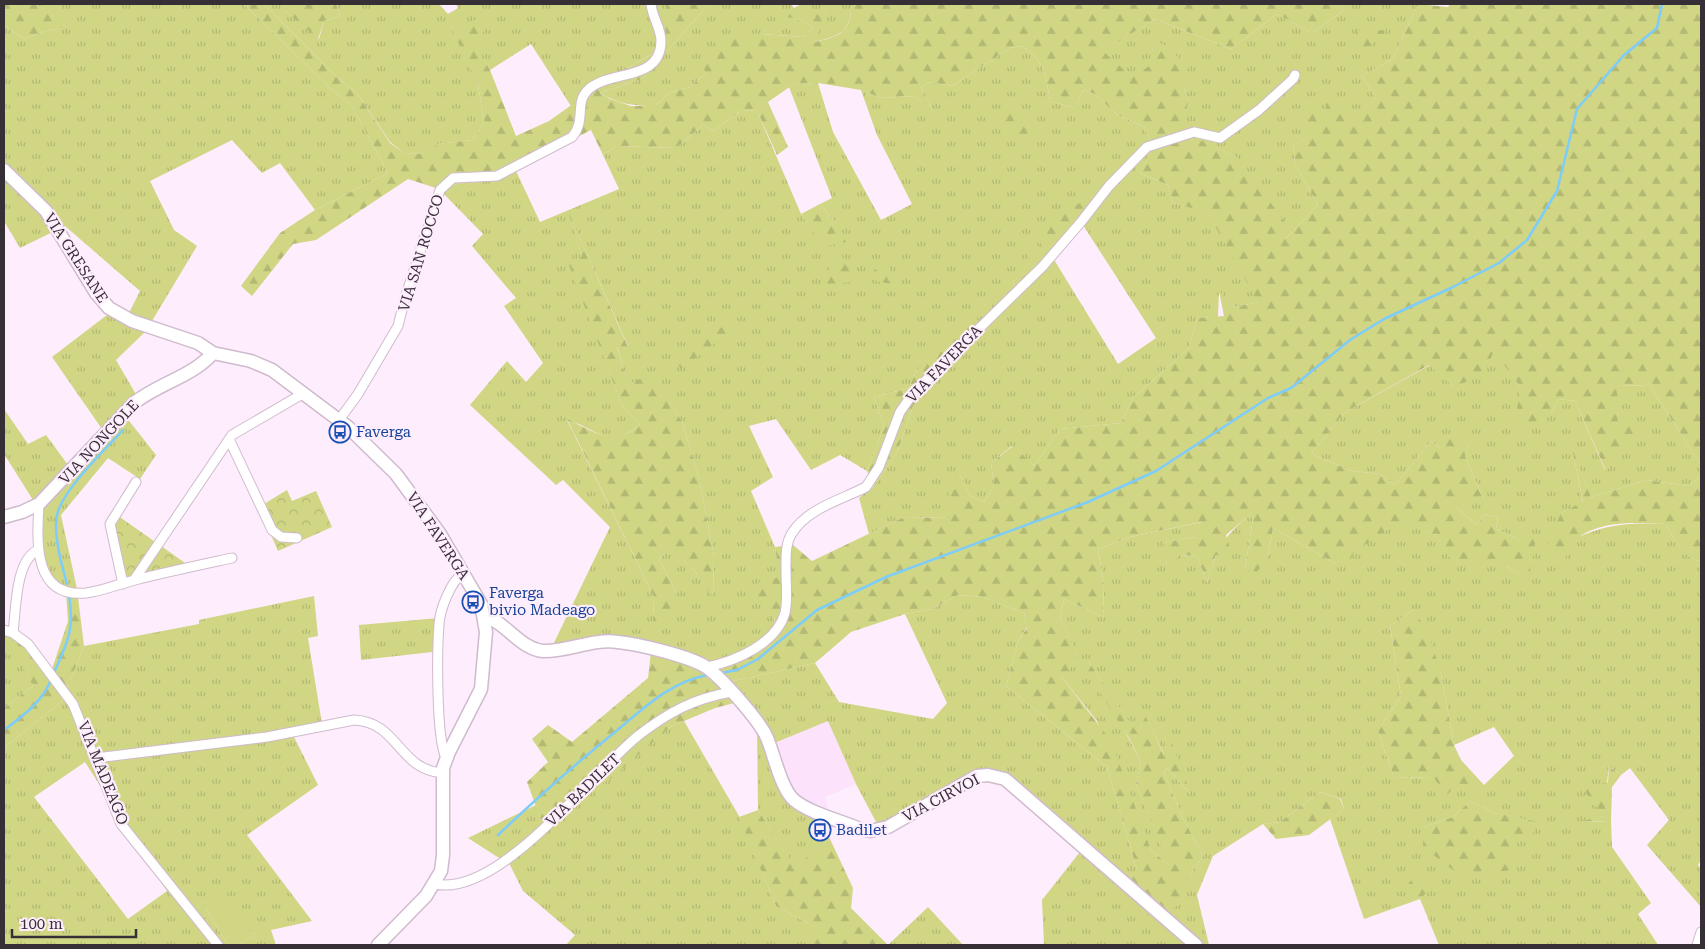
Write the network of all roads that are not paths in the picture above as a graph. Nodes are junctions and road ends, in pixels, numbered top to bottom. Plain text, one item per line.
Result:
1 (652, 4) edge
2 (1295, 75) dead end
3 (4, 170) edge
4 (213, 353) junction
5 (304, 393) junction
6 (339, 420) junction
7 (229, 439) junction
8 (136, 482) dead end
9 (39, 504) junction
10 (4, 516) edge
11 (298, 538) dead end
12 (38, 550) junction
13 (232, 558) dead end
14 (463, 574) junction
15 (134, 580) junction
16 (124, 584) junction
17 (485, 618) junction
18 (8, 632) edge
19 (707, 667) junction
20 (731, 692) junction
21 (96, 758) junction
22 (446, 758) junction
23 (443, 774) junction
24 (435, 884) junction
25 (1701, 932) edge
26 (218, 945) edge
27 (378, 945) edge
28 (1196, 945) edge
29 (1697, 945) edge

1 - 6 street, VIA SAN ROCCO
2 - 19 street, VIA FAVERGA
3 - 4 street, VIA GRESANE
4 - 5 street, VIA FAVERGA
4 - 9 street, VIA NONGOLE
5 - 6 street, VIA FAVERGA
5 - 7 street
6 - 14 street, VIA FAVERGA
7 - 11 street
7 - 15 street
8 - 16 street
9 - 10 street, VIA NONGOLE
9 - 12 street
12 - 16 street
12 - 18 street
13 - 15 street
14 - 17 street, VIA FAVERGA
14 - 22 street
15 - 16 street
17 - 19 street
17 - 22 street
18 - 21 street, VIA MADEAGO
19 - 20 street, VIA CIRVOI
20 - 24 street, VIA BADILET
20 - 28 street, VIA CIRVOI
21 - 23 street
21 - 26 street, VIA MADEAGO
22 - 23 street
23 - 24 street
24 - 27 street
25 - 29 street

